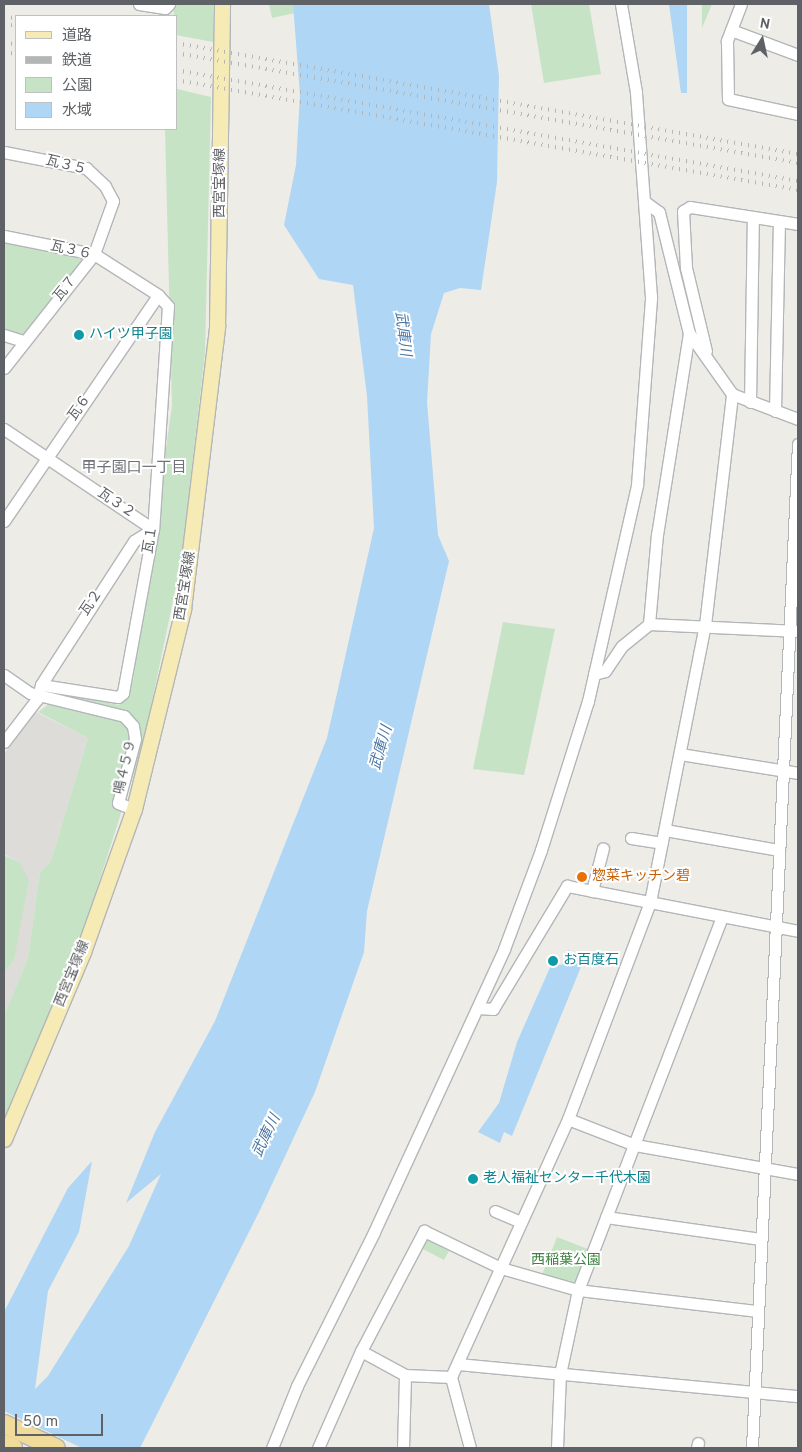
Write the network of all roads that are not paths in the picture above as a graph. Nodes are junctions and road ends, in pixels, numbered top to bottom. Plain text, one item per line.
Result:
1 (139, 4) edge
2 (169, 4) edge
3 (222, 4) edge
4 (621, 4) edge
5 (741, 4) edge
6 (731, 30) junction
7 (798, 55) edge
8 (798, 114) edge
9 (4, 152) edge
10 (113, 202) joint
11 (645, 202) junction
12 (753, 216) junction
13 (779, 220) junction
14 (798, 224) edge
15 (4, 236) edge
16 (94, 254) junction
17 (158, 295) junction
18 (690, 333) junction
19 (4, 335) edge
20 (24, 341) junction
21 (708, 360) junction
22 (4, 368) edge
23 (732, 394) junction
24 (750, 402) junction
25 (776, 411) junction
26 (798, 419) edge
27 (4, 429) edge
28 (798, 444) edge
29 (46, 457) junction
30 (4, 521) edge
31 (153, 529) junction
32 (650, 624) junction
33 (705, 625) junction
34 (794, 630) edge
35 (594, 674) junction
36 (4, 675) edge
37 (40, 689) junction
38 (4, 742) edge
39 (680, 754) junction
40 (782, 771) junction
41 (798, 773) edge
42 (134, 809) junction
43 (665, 830) junction
44 (631, 838) dead end
45 (662, 843) junction
46 (603, 848) dead end
47 (778, 850) junction
48 (592, 891) junction
49 (650, 902) junction
50 (722, 917) junction
51 (775, 926) junction
52 (798, 932) edge
53 (478, 1008) junction
54 (568, 1120) junction
55 (4, 1139) edge
56 (634, 1145) junction
57 (764, 1168) junction
58 (798, 1174) edge
59 (495, 1211) dead end
60 (606, 1217) junction
61 (522, 1222) junction
62 (760, 1239) junction
63 (502, 1268) junction
64 (578, 1290) junction
65 (757, 1311) junction
66 (361, 1351) junction
67 (458, 1364) junction
68 (560, 1374) junction
69 (404, 1375) junction
70 (451, 1377) junction
71 (753, 1392) junction
72 (798, 1396) edge
73 (4, 1424) edge
74 (4, 1444) edge
75 (13, 1448) edge
76 (56, 1448) edge
77 (272, 1448) edge
78 (318, 1448) edge
79 (403, 1448) edge
80 (470, 1448) edge
81 (557, 1448) edge
82 (752, 1448) edge

1 - 2 street
3 - 42 main road, 西宮宝塚線
4 - 11 street
5 - 6 street
6 - 7 street
6 - 8 street
9 - 10 street, 瓦３５
10 - 16 street, 瓦７
11 - 18 street
11 - 35 street
12 - 13 street
12 - 21 street
12 - 24 street
13 - 14 street
13 - 25 street
15 - 16 street, 瓦３６
16 - 17 street, 瓦３６
16 - 20 street, 瓦７
17 - 29 street, 瓦６
17 - 31 street, 瓦１
18 - 21 street
18 - 32 street
19 - 20 street
20 - 22 street, 瓦７
21 - 23 street
23 - 24 street
23 - 33 street
24 - 25 street
25 - 26 street
27 - 29 street, 瓦３２
28 - 34 street
29 - 30 street, 瓦６
29 - 31 street, 瓦３２
31 - 37 street, 瓦２
31 - 37 street, 瓦１
32 - 33 street
32 - 35 street
33 - 34 street
33 - 39 street
34 - 40 street
35 - 53 street
36 - 37 street
37 - 38 street, 瓦２
37 - 42 street, 鳴４５９
39 - 40 street
39 - 43 street
40 - 41 street
40 - 47 street
42 - 55 main road, 西宮宝塚線
43 - 45 street
43 - 47 street
44 - 45 street
45 - 49 street
46 - 48 street
47 - 51 street
48 - 49 street
48 - 53 street
49 - 50 street
49 - 54 street
50 - 51 street
50 - 56 street
51 - 52 street
51 - 57 street
53 - 77 street
54 - 56 street
54 - 61 street
56 - 57 street
56 - 60 street
57 - 58 street
57 - 62 street
59 - 61 street
60 - 62 street
60 - 64 street
61 - 63 street
62 - 65 street
63 - 64 street
63 - 66 street
63 - 67 street
64 - 65 street
64 - 68 street
65 - 71 street
66 - 69 street
66 - 78 street
67 - 68 street
67 - 70 street
68 - 71 street
68 - 81 street
69 - 70 street
69 - 79 street
70 - 80 street
71 - 72 street
71 - 82 street
73 - 76 highway
74 - 75 highway

